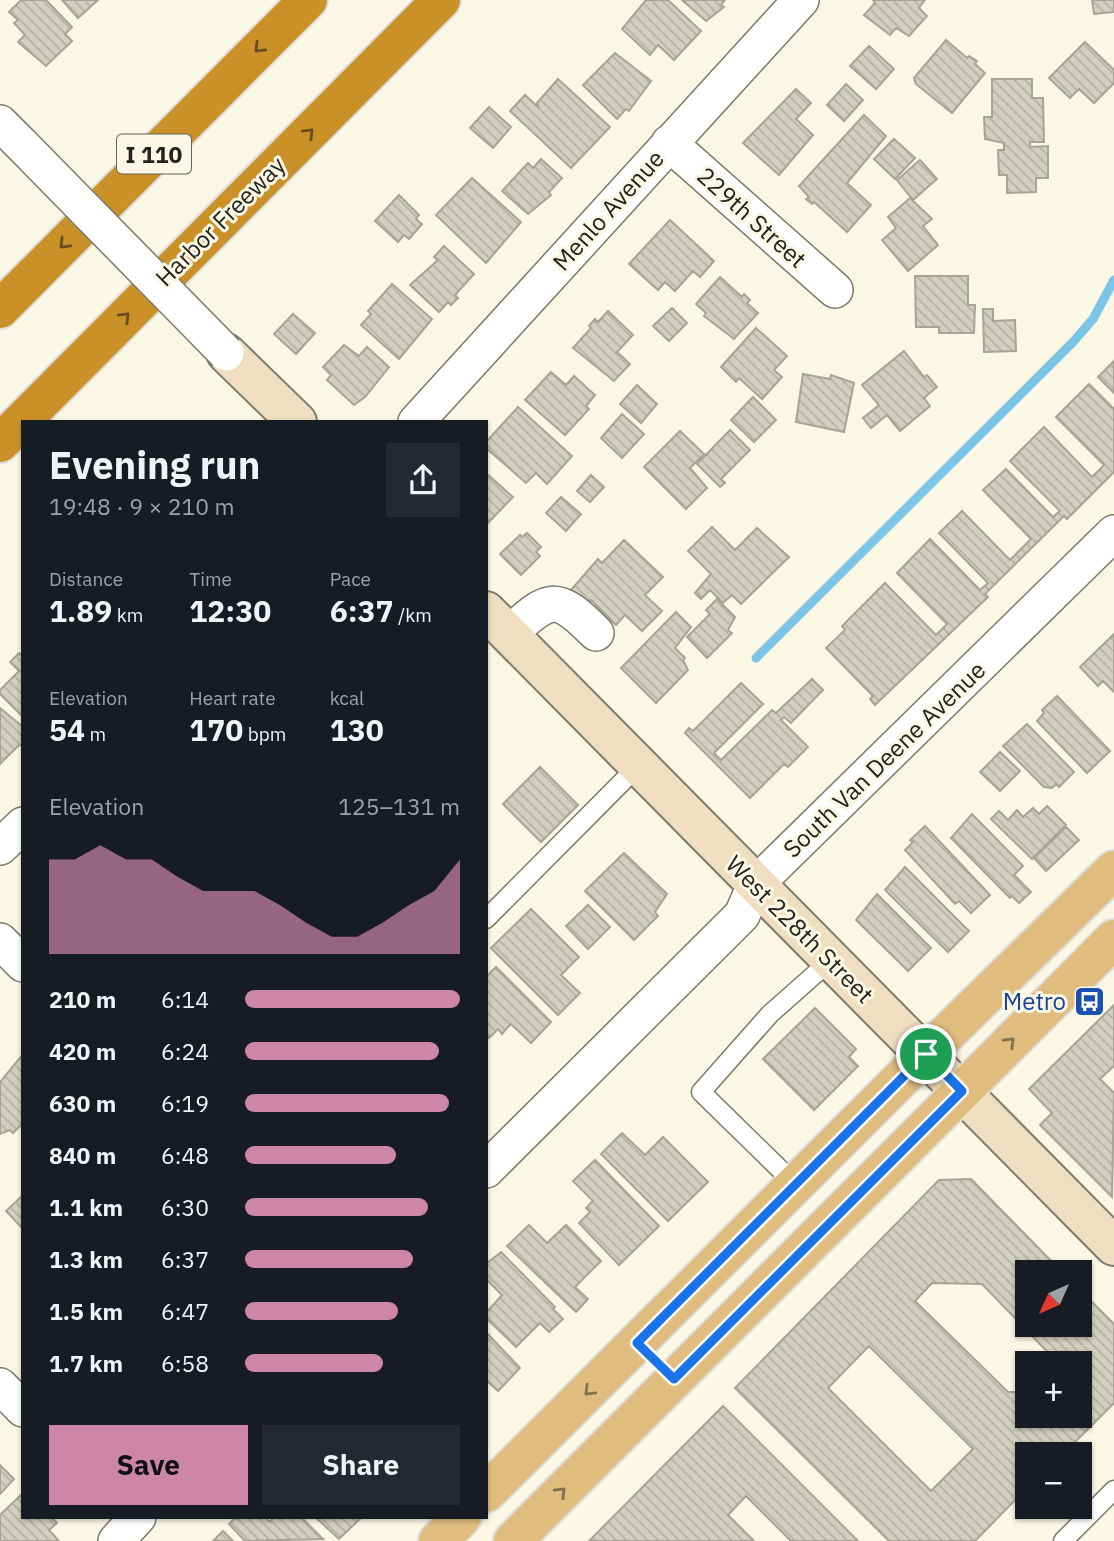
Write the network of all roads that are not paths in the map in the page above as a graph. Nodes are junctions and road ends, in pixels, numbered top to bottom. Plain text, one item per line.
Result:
1 (308, 0) edge
2 (441, 0) edge
3 (801, 0) edge
4 (11, 134) edge
5 (669, 143) junction
6 (835, 290) dead end
7 (0, 309) edge
8 (226, 353) joint
9 (23, 420) edge
10 (295, 420) edge
11 (418, 420) edge
12 (21, 422) edge
13 (0, 443) edge
14 (1114, 533) edge
15 (498, 623) edge
16 (596, 633) dead end
17 (638, 766) junction
18 (21, 827) edge
19 (0, 847) edge
20 (1114, 870) edge
21 (755, 885) junction
22 (488, 917) edge
23 (1114, 939) edge
24 (0, 942) edge
25 (831, 960) junction
26 (21, 962) edge
27 (926, 1054) junction
28 (962, 1091) junction
29 (488, 1168) edge
30 (795, 1184) junction
31 (1114, 1246) edge
32 (637, 1343) junction
33 (674, 1379) junction
34 (0, 1386) edge
35 (21, 1407) edge
36 (1114, 1490) edge
37 (488, 1491) edge
38 (460, 1519) edge
39 (438, 1541) edge
40 (513, 1541) edge
41 (1063, 1541) edge

1 -> 7 highway, I 110
9 -> 2 highway, Harbor Freeway
3 - 5 street, Menlo Avenue
4 - 8 street, bridge
5 - 6 street, 229th Street
5 - 11 street, Menlo Avenue
8 - 10 street
13 -> 12 highway, Harbor Freeway
14 - 21 street, South Van Deene Avenue
15 - 16 street
15 - 17 street, West 228th Street
17 - 21 street, West 228th Street
17 - 22 lane
18 - 19 street
20 - 27 main road
21 - 25 street, West 228th Street
21 - 29 street, South Van Deene Avenue
28 -> 23 main road
24 - 26 street
25 - 27 street, West 228th Street
25 - 30 lane
27 - 28 street, West 228th Street
27 - 30 main road
28 - 31 street, West 228th Street
28 - 33 main road
30 - 32 main road
32 - 33 main road
32 -> 37 main road
40 -> 33 main road
34 - 35 street
36 - 41 lane
38 - 39 main road

